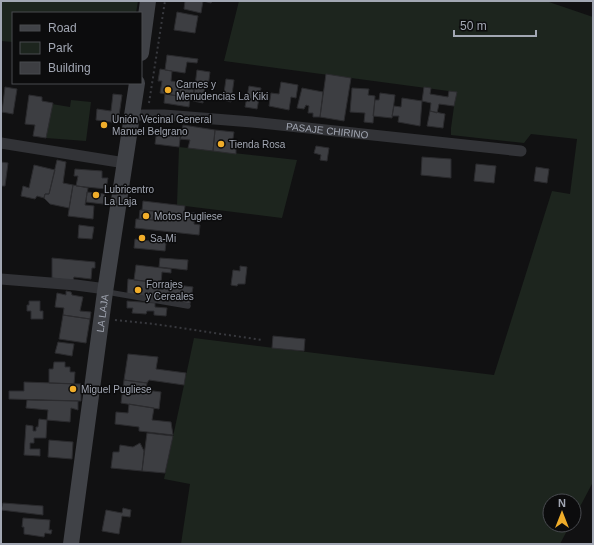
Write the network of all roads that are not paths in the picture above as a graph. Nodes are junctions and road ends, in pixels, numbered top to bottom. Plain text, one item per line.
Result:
1 (148, 1) edge
2 (142, 46) edge
3 (137, 84) edge
4 (140, 115) junction
5 (1, 143) edge
6 (521, 151) dead end
7 (125, 163) junction
8 (1, 279) edge
9 (110, 292) junction
10 (188, 306) dead end
11 (71, 544) edge

1 - 2 main road
3 - 4 main road, LA LAJA
4 - 6 street, PASAJE CHIRINO
4 - 7 main road, LA LAJA
5 - 7 street
7 - 9 main road, LA LAJA
8 - 9 street
9 - 10 lane
9 - 11 main road, LA LAJA

